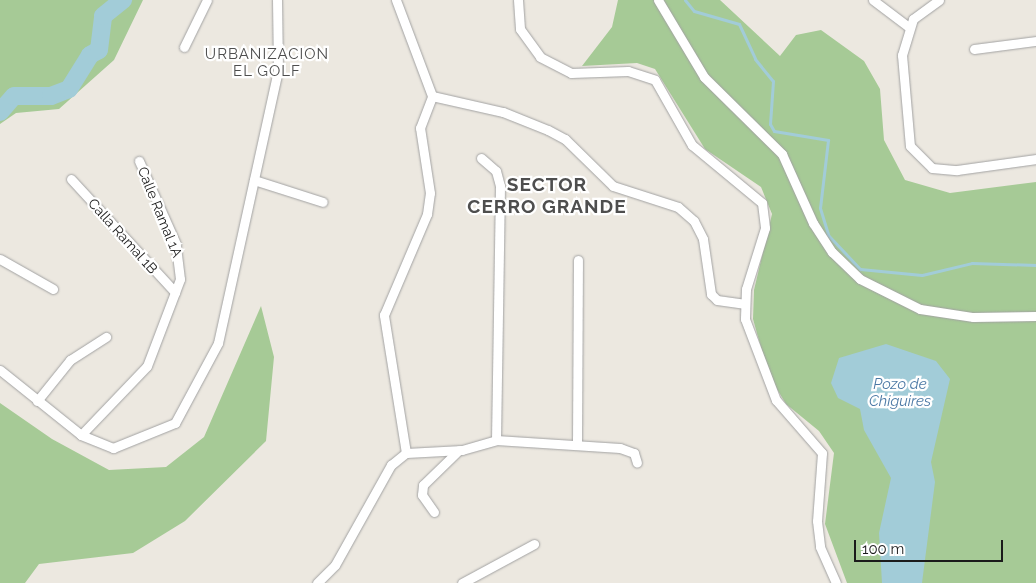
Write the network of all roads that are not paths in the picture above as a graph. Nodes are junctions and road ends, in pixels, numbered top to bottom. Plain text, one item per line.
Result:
1 (207, 0) edge
2 (277, 0) edge
3 (396, 0) edge
4 (518, 0) edge
5 (658, 0) edge
6 (873, 0) edge
7 (939, 0) edge
8 (929, 2) edge
9 (910, 28) junction
10 (1036, 41) edge
11 (184, 47) dead end
12 (974, 49) dead end
13 (432, 96) junction
14 (481, 158) dead end
15 (1036, 159) edge
16 (139, 161) dead end
17 (71, 179) dead end
18 (254, 180) junction
19 (322, 202) dead end
20 (0, 260) edge
21 (578, 260) dead end
22 (52, 289) dead end
23 (175, 292) junction
24 (744, 304) junction
25 (1036, 316) edge
26 (106, 337) dead end
27 (0, 370) edge
28 (37, 401) junction
29 (81, 435) junction
30 (496, 440) junction
31 (577, 445) junction
32 (459, 450) junction
33 (406, 453) junction
34 (637, 463) dead end
35 (434, 512) dead end
36 (534, 544) dead end
37 (317, 583) edge
38 (462, 583) edge
39 (836, 583) edge

1 - 11 street
2 - 18 street
3 - 13 street
4 - 24 street
5 - 25 street
6 - 9 street
7 - 8 street
8 - 9 street
9 - 15 street
10 - 12 street
13 - 24 street
13 - 33 street
14 - 30 street
16 - 23 street, Calle Ramal 1A
17 - 23 street, Calla Ramal 1B
18 - 19 street
18 - 29 street
20 - 22 street
21 - 31 street
23 - 29 street, Calle Ramal 1A
24 - 39 street
26 - 28 street
27 - 28 street
28 - 29 street
30 - 31 street
30 - 32 street
31 - 34 street
32 - 33 street
32 - 35 street
33 - 37 street
36 - 38 street

